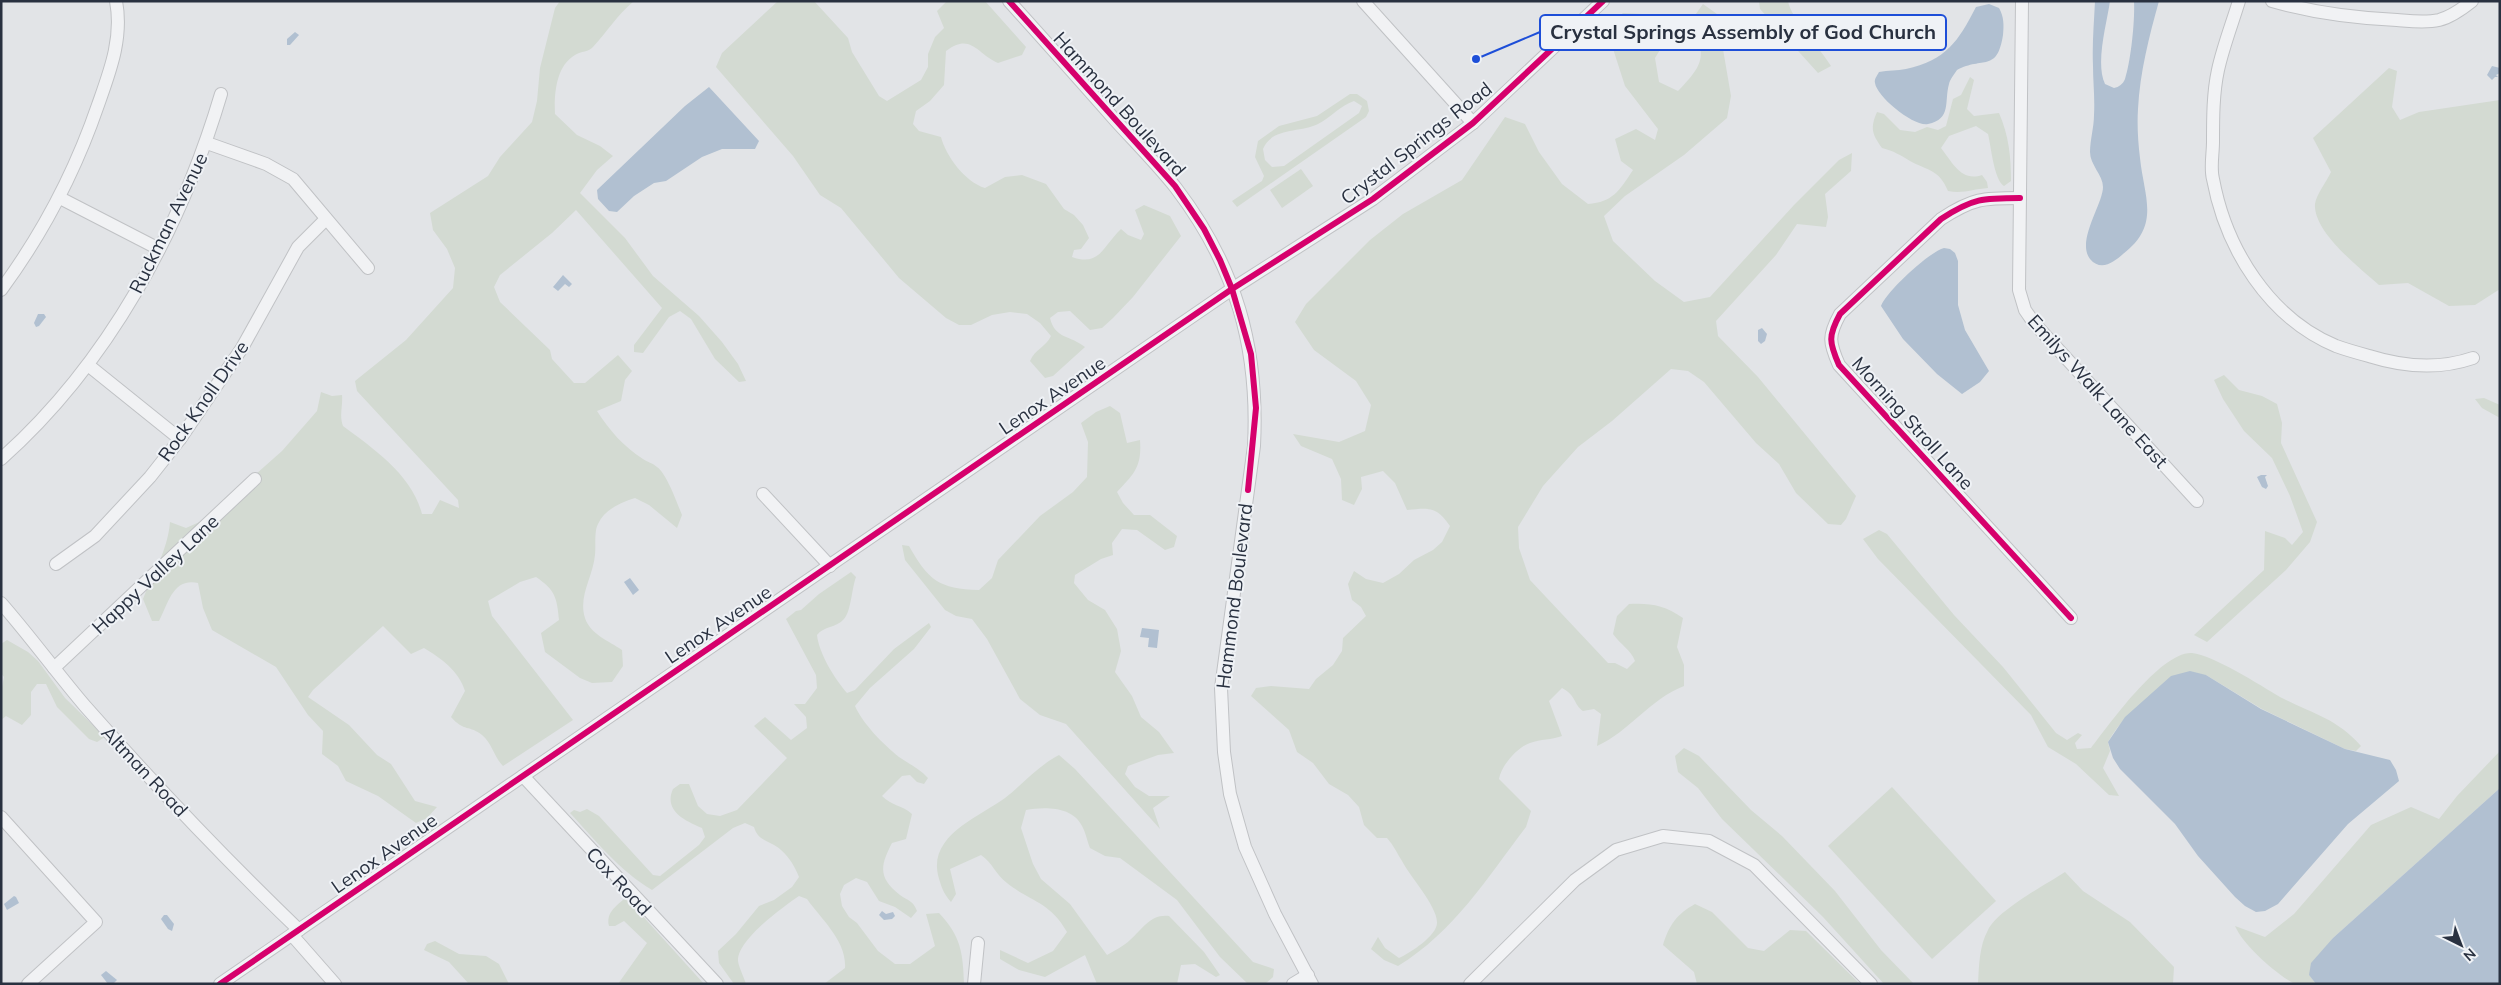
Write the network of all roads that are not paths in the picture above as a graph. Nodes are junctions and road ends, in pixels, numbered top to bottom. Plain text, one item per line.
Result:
1 (116, 1) edge
2 (1009, 1) edge
3 (1363, 1) edge
4 (1603, 1) edge
5 (2022, 1) edge
6 (2239, 1) edge
7 (2272, 1) edge
8 (2472, 1) edge
9 (221, 94) dead end
10 (1473, 123) junction
11 (206, 143) junction
12 (60, 198) junction
13 (2020, 198) junction
14 (326, 219) junction
15 (159, 249) junction
16 (368, 268) dead end
17 (1232, 289) junction
18 (1, 290) edge
19 (2473, 358) dead end
20 (88, 365) junction
21 (180, 439) junction
22 (1, 459) edge
23 (255, 480) dead end
24 (763, 494) dead end
25 (2197, 501) dead end
26 (56, 564) dead end
27 (830, 566) junction
28 (1, 603) edge
29 (2071, 618) dead end
30 (54, 668) junction
31 (523, 776) junction
32 (1, 817) edge
33 (296, 932) junction
34 (978, 943) dead end
35 (1310, 980) edge
36 (28, 984) edge
37 (220, 984) edge
38 (336, 984) edge
39 (717, 984) edge
40 (974, 984) edge
41 (1293, 984) edge
42 (1470, 984) edge
43 (1871, 984) edge

1 - 12 street
2 - 17 street, Hammond Boulevard
3 - 10 street
4 - 10 street, Crystal Springs Road
5 - 13 street, Emilys Walk Lane East
6 - 19 street
7 - 8 street
9 - 11 street, Ruckman Avenue
10 - 17 street, Crystal Springs Road
11 - 14 street
11 - 15 street, Ruckman Avenue
12 - 15 street
12 - 18 street
13 - 25 street, Emilys Walk Lane East
13 - 29 street, Morning Stroll Lane
14 - 16 street
14 - 21 street, Rock Knoll Drive
15 - 20 street, Ruckman Avenue
17 - 27 street, Lenox Avenue
17 - 35 street, Hammond Boulevard
20 - 21 street
20 - 22 street, Ruckman Avenue
21 - 26 street, Rock Knoll Drive
23 - 30 street, Happy Valley Lane
24 - 27 street
27 - 31 street, Lenox Avenue
28 - 30 street, Altman Road
30 - 33 street, Altman Road
31 - 33 street, Lenox Avenue
31 - 39 street, Cox Road
32 - 36 street
33 - 37 street, Lenox Avenue
33 - 38 street, Altman Road
34 - 40 street
35 - 41 street
42 - 43 street

